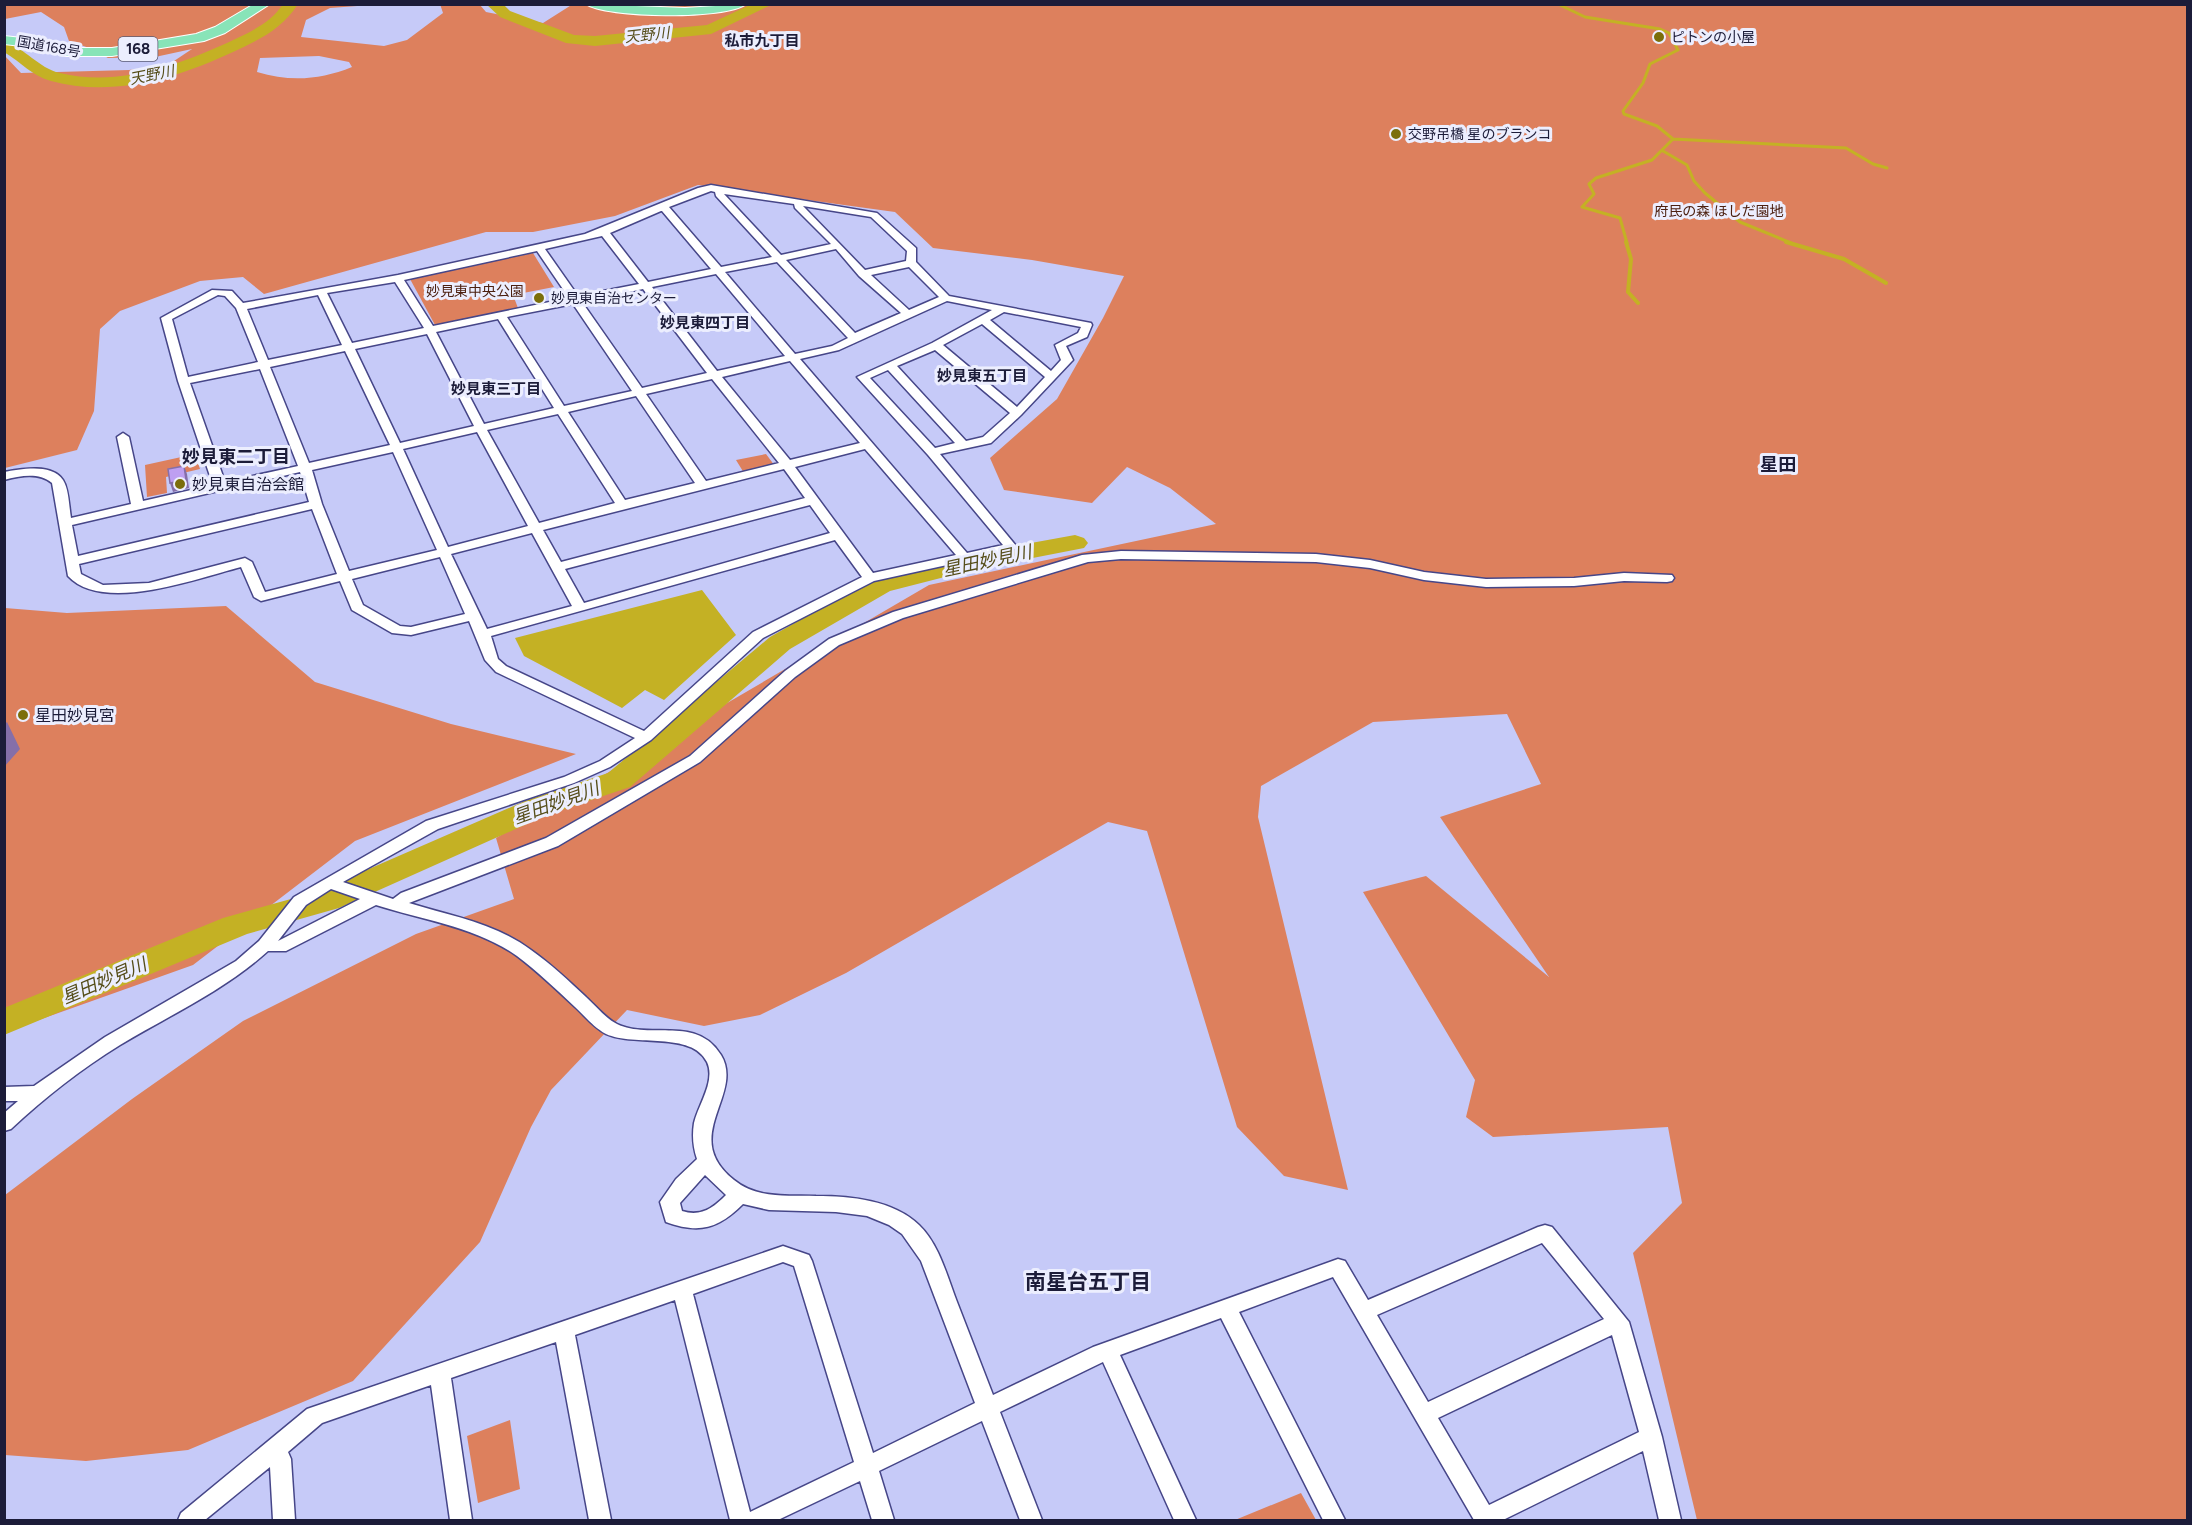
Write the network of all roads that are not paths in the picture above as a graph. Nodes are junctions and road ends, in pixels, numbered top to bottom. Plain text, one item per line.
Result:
1 (264, 4) edge
2 (592, 4) edge
3 (740, 4) edge
4 (4, 40) edge
5 (721, 189) junction
6 (799, 202) junction
7 (660, 207) junction
8 (604, 232) junction
9 (837, 246) junction
10 (539, 247) junction
11 (780, 258) junction
12 (911, 263) junction
13 (719, 271) junction
14 (863, 274) junction
15 (398, 278) junction
16 (647, 286) junction
17 (321, 291) junction
18 (946, 298) junction
19 (574, 300) junction
20 (241, 307) junction
21 (1002, 309) junction
22 (908, 314) junction
23 (501, 316) junction
24 (984, 320) junction
25 (430, 330) junction
26 (858, 338) junction
27 (936, 345) junction
28 (347, 347) junction
29 (793, 359) junction
30 (263, 365) junction
31 (891, 366) junction
32 (715, 376) junction
33 (1050, 376) junction
34 (184, 381) junction
35 (640, 392) junction
36 (561, 411) junction
37 (1017, 414) junction
38 (481, 429) junction
39 (123, 437) dead end
40 (963, 445) junction
41 (868, 446) junction
42 (397, 447) junction
43 (932, 452) junction
44 (788, 466) junction
45 (305, 468) junction
46 (4, 476) edge
47 (703, 486) junction
48 (220, 487) junction
49 (813, 500) junction
50 (316, 504) junction
51 (138, 505) junction
52 (622, 505) junction
53 (64, 523) junction
54 (537, 528) junction
55 (838, 535) junction
56 (444, 552) junction
57 (964, 557) junction
58 (71, 562) junction
59 (557, 567) junction
60 (344, 574) junction
61 (870, 578) junction
62 (1667, 578) dead end
63 (580, 608) junction
64 (473, 616) junction
65 (483, 634) junction
66 (646, 737) junction
67 (335, 885) junction
68 (367, 897) junction
69 (395, 905) junction
70 (265, 945) junction
71 (38, 1093) junction
72 (4, 1094) edge
73 (4, 1124) edge
74 (705, 1163) junction
75 (740, 1194) junction
76 (682, 1289) junction
77 (1226, 1307) junction
78 (1363, 1312) junction
79 (1619, 1322) junction
80 (564, 1330) junction
81 (1108, 1350) junction
82 (440, 1372) junction
83 (988, 1408) junction
84 (1424, 1414) junction
85 (1651, 1437) junction
86 (273, 1449) junction
87 (866, 1466) junction
88 (1486, 1519) edge
89 (189, 1521) edge
90 (284, 1521) edge
91 (461, 1521) edge
92 (600, 1521) edge
93 (741, 1521) edge
94 (756, 1521) edge
95 (883, 1521) edge
96 (1031, 1521) edge
97 (1185, 1521) edge
98 (1334, 1521) edge
99 (1670, 1521) edge

1 - 4 highway, 国道168号 / 168
2 - 3 highway
5 - 6 street
5 - 7 street
5 - 11 street
6 - 9 street
6 - 12 street
7 - 8 street
7 - 13 street
8 - 10 street
8 - 16 street
9 - 11 street
9 - 14 street
10 - 15 street
10 - 19 street
11 - 13 street
11 - 26 street
12 - 14 street
12 - 18 street
13 - 16 street
13 - 29 street
14 - 22 street
15 - 17 street
15 - 25 street
16 - 19 street
16 - 32 street
17 - 20 street
17 - 28 street
18 - 21 street
18 - 22 street
19 - 23 street
19 - 35 street
20 - 30 street
20 - 34 street
21 - 24 street
21 - 33 street
22 - 26 street
23 - 25 street
23 - 36 street
24 - 27 street
24 - 33 street
25 - 28 street
25 - 38 street
26 - 29 street
27 - 31 street
27 - 37 street
28 - 30 street
28 - 42 street
29 - 32 street
29 - 41 street
30 - 34 street
30 - 45 street
31 - 40 street
31 - 43 street
32 - 35 street
32 - 44 street
33 - 37 street
34 - 48 street
35 - 36 street
35 - 47 street
36 - 38 street
36 - 52 street
37 - 40 street
38 - 42 street
38 - 54 street
39 - 51 street
40 - 43 street
41 - 44 street
41 - 57 street
42 - 45 street
42 - 56 street
43 - 57 street
44 - 47 street
44 - 49 street
45 - 48 street
45 - 50 street
46 - 53 street
47 - 52 street
48 - 51 street
49 - 55 street
49 - 59 street
50 - 58 street
50 - 60 street
51 - 53 street
52 - 54 street
53 - 58 street
54 - 56 street
54 - 59 street
55 - 61 street
55 - 63 street
56 - 60 street
56 - 64 street
57 - 61 street
58 - 60 street
59 - 63 street
60 - 64 street
61 - 66 street
62 - 69 street
63 - 65 street
64 - 65 street
65 - 66 street
66 - 67 street
67 - 68 street
67 - 70 street
68 - 69 street
68 - 70 street
69 - 74 street
70 - 71 street
71 - 72 street
71 - 73 street
74 - 75 street
74 - 75 street
75 - 83 street
76 - 80 street
76 - 87 street
76 - 93 street
77 - 78 street
77 - 81 street
77 - 98 street
78 - 79 street
78 - 84 street
79 - 84 street
79 - 85 street
80 - 82 street
80 - 92 street
81 - 83 street
81 - 97 street
82 - 86 street
82 - 91 street
83 - 87 street
83 - 96 street
84 - 88 street
85 - 88 street
85 - 99 street
86 - 89 street
86 - 90 street
87 - 94 street
87 - 95 street

